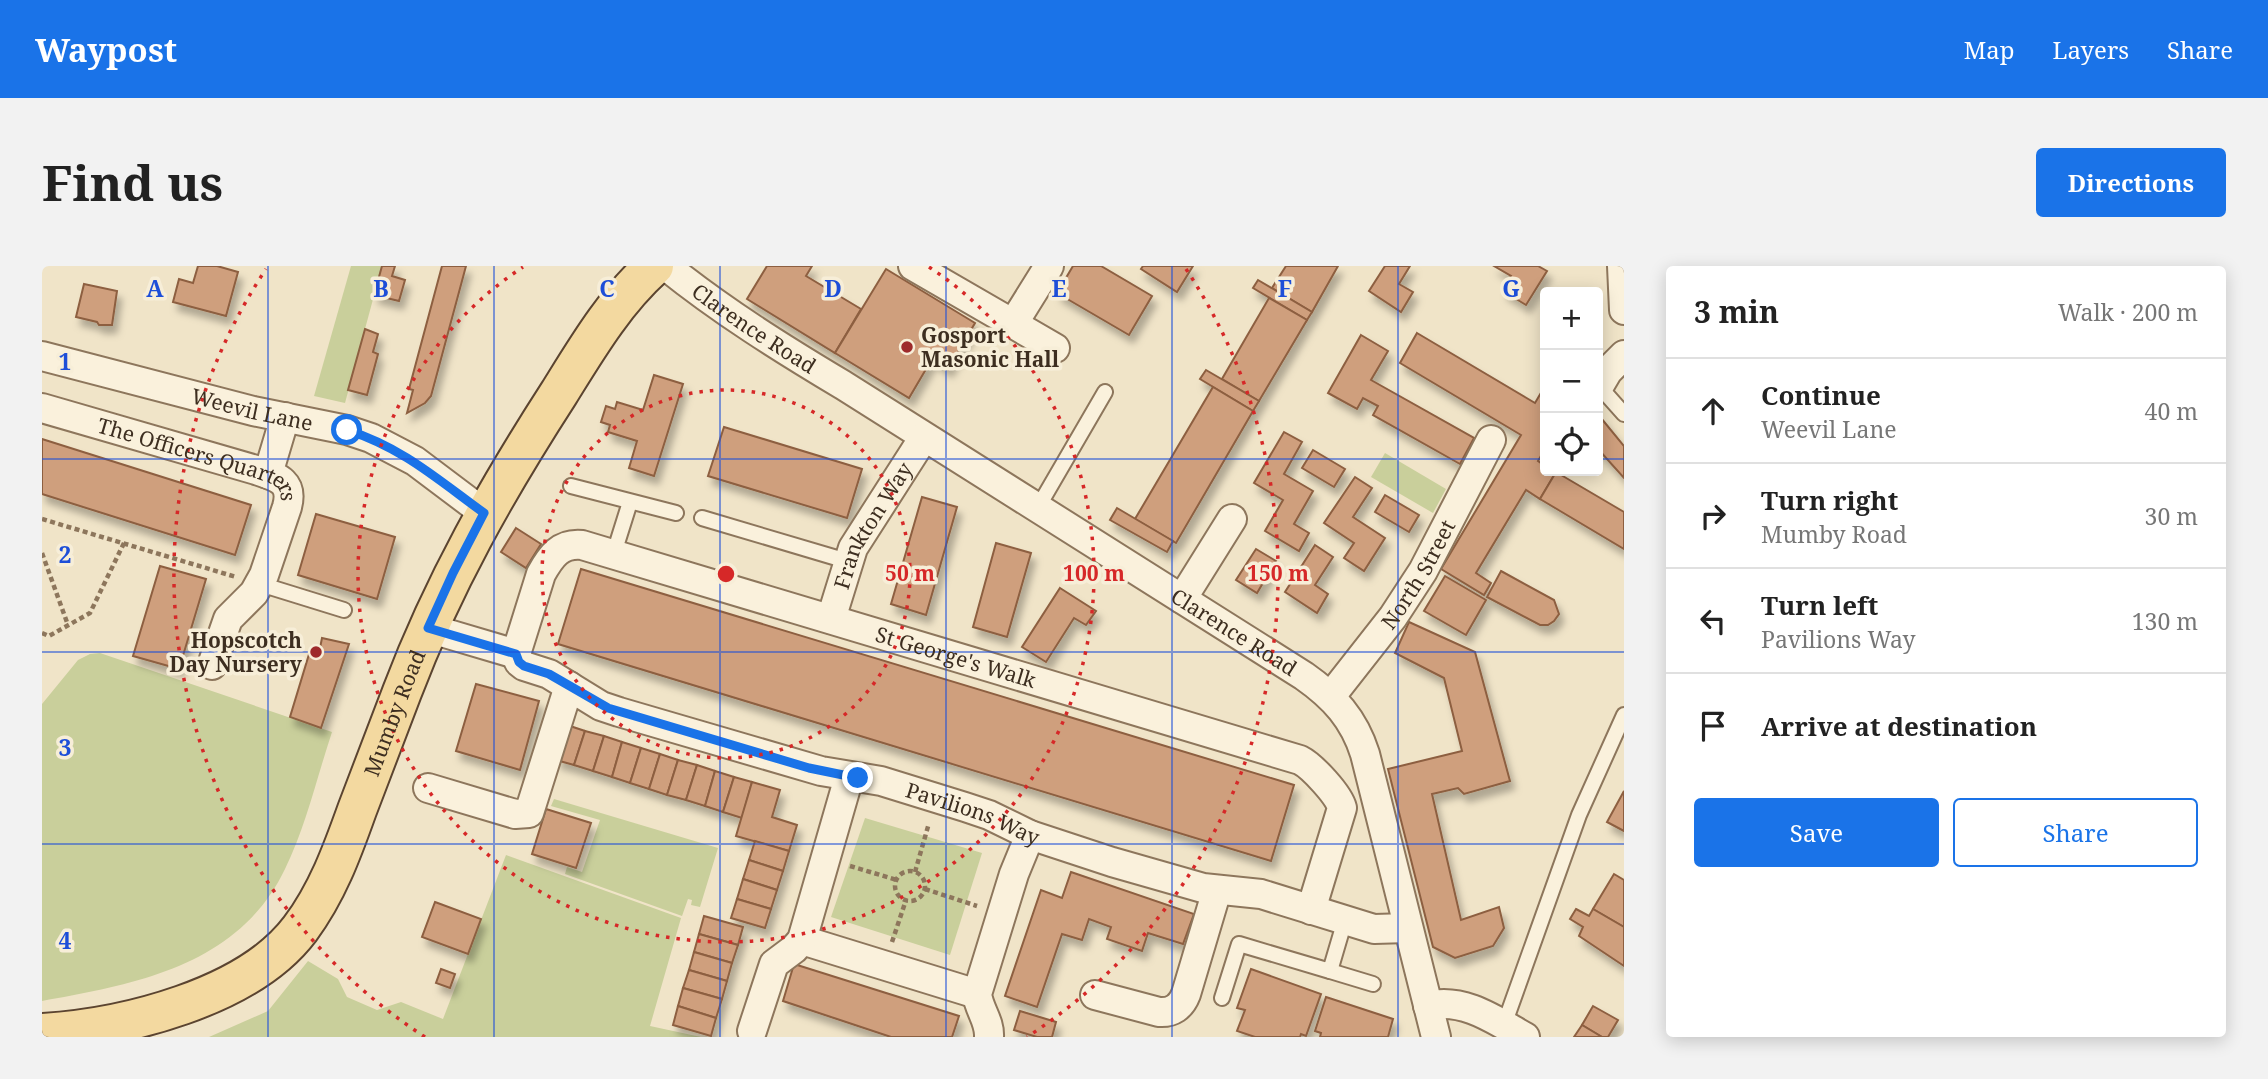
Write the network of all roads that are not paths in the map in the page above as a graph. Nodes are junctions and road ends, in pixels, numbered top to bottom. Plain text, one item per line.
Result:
1 (654, 266) edge
2 (666, 266) edge
3 (913, 266) edge
4 (1049, 266) edge
5 (1622, 266) edge
6 (1624, 310) edge
7 (1013, 324) junction
8 (1055, 348) dead end
9 (1624, 355) edge
10 (42, 356) edge
11 (1603, 380) edge
12 (1603, 391) edge
13 (1105, 392) dead end
14 (42, 408) edge
15 (1624, 414) edge
16 (285, 417) junction
17 (923, 438) junction
18 (1491, 440) dead end
19 (268, 474) junction
20 (571, 486) dead end
21 (630, 502) junction
22 (1037, 509) junction
23 (484, 513) junction
24 (676, 513) dead end
25 (702, 518) dead end
26 (1232, 519) dead end
27 (614, 553) junction
28 (847, 561) junction
29 (260, 584) junction
30 (1182, 599) junction
31 (344, 610) dead end
32 (831, 619) junction
33 (428, 628) junction
34 (516, 654) junction
35 (212, 665) dead end
36 (569, 686) junction
37 (1331, 696) junction
38 (1624, 715) edge
39 (849, 777) junction
40 (428, 788) dead end
41 (1030, 835) junction
42 (1217, 890) junction
43 (1326, 914) junction
44 (1408, 928) junction
45 (802, 940) junction
46 (1330, 971) junction
47 (1373, 984) dead end
48 (977, 994) junction
49 (1095, 995) dead end
50 (1222, 998) dead end
51 (1428, 1006) junction
52 (133, 1029) edge
53 (751, 1031) dead end
54 (1514, 1031) edge
55 (42, 1033) edge
56 (989, 1037) edge
57 (1436, 1037) edge

1 - 23 main road, Mumby Road
2 - 17 street, Clarence Road
3 - 7 street
4 - 7 street
5 - 6 street
7 - 8 street
9 - 11 street
10 - 16 street, Weevil Lane
12 - 15 lane
13 - 22 lane
14 - 19 street, The Officers Quarters
16 - 19 street
16 - 23 street, Weevil Lane
17 - 22 street, Clarence Road
17 - 28 street, Frankton Way
18 - 37 street, North Street
19 - 29 street, The Officers Quarters
20 - 21 lane
21 - 24 lane
21 - 27 lane
22 - 30 street, Clarence Road
23 - 33 main road, Mumby Road
25 - 28 lane
26 - 30 street
27 - 32 street, St George's Walk
27 - 34 street, St George's Walk
28 - 32 street, Frankton Way
29 - 31 lane
29 - 35 street, The Officers Quarters
30 - 37 street, Clarence Road
32 - 43 street, St George's Walk
33 - 34 street, Pavilions Way
33 - 52 main road, Mumby Road
34 - 36 street, Pavilions Way
36 - 39 street, Pavilions Way
36 - 40 street
37 - 44 street, Clarence Road
38 - 54 lane
39 - 41 street, Pavilions Way
39 - 45 street
41 - 42 street, Pavilions Way
41 - 48 street
42 - 43 street, Pavilions Way
42 - 49 street
43 - 44 street, Pavilions Way
43 - 46 lane
44 - 51 street, Clarence Road
45 - 48 street
45 - 53 street
46 - 47 lane
46 - 50 lane
48 - 56 street
51 - 54 street
51 - 57 street, Clarence Road
52 - 55 main road, Mumby Road

